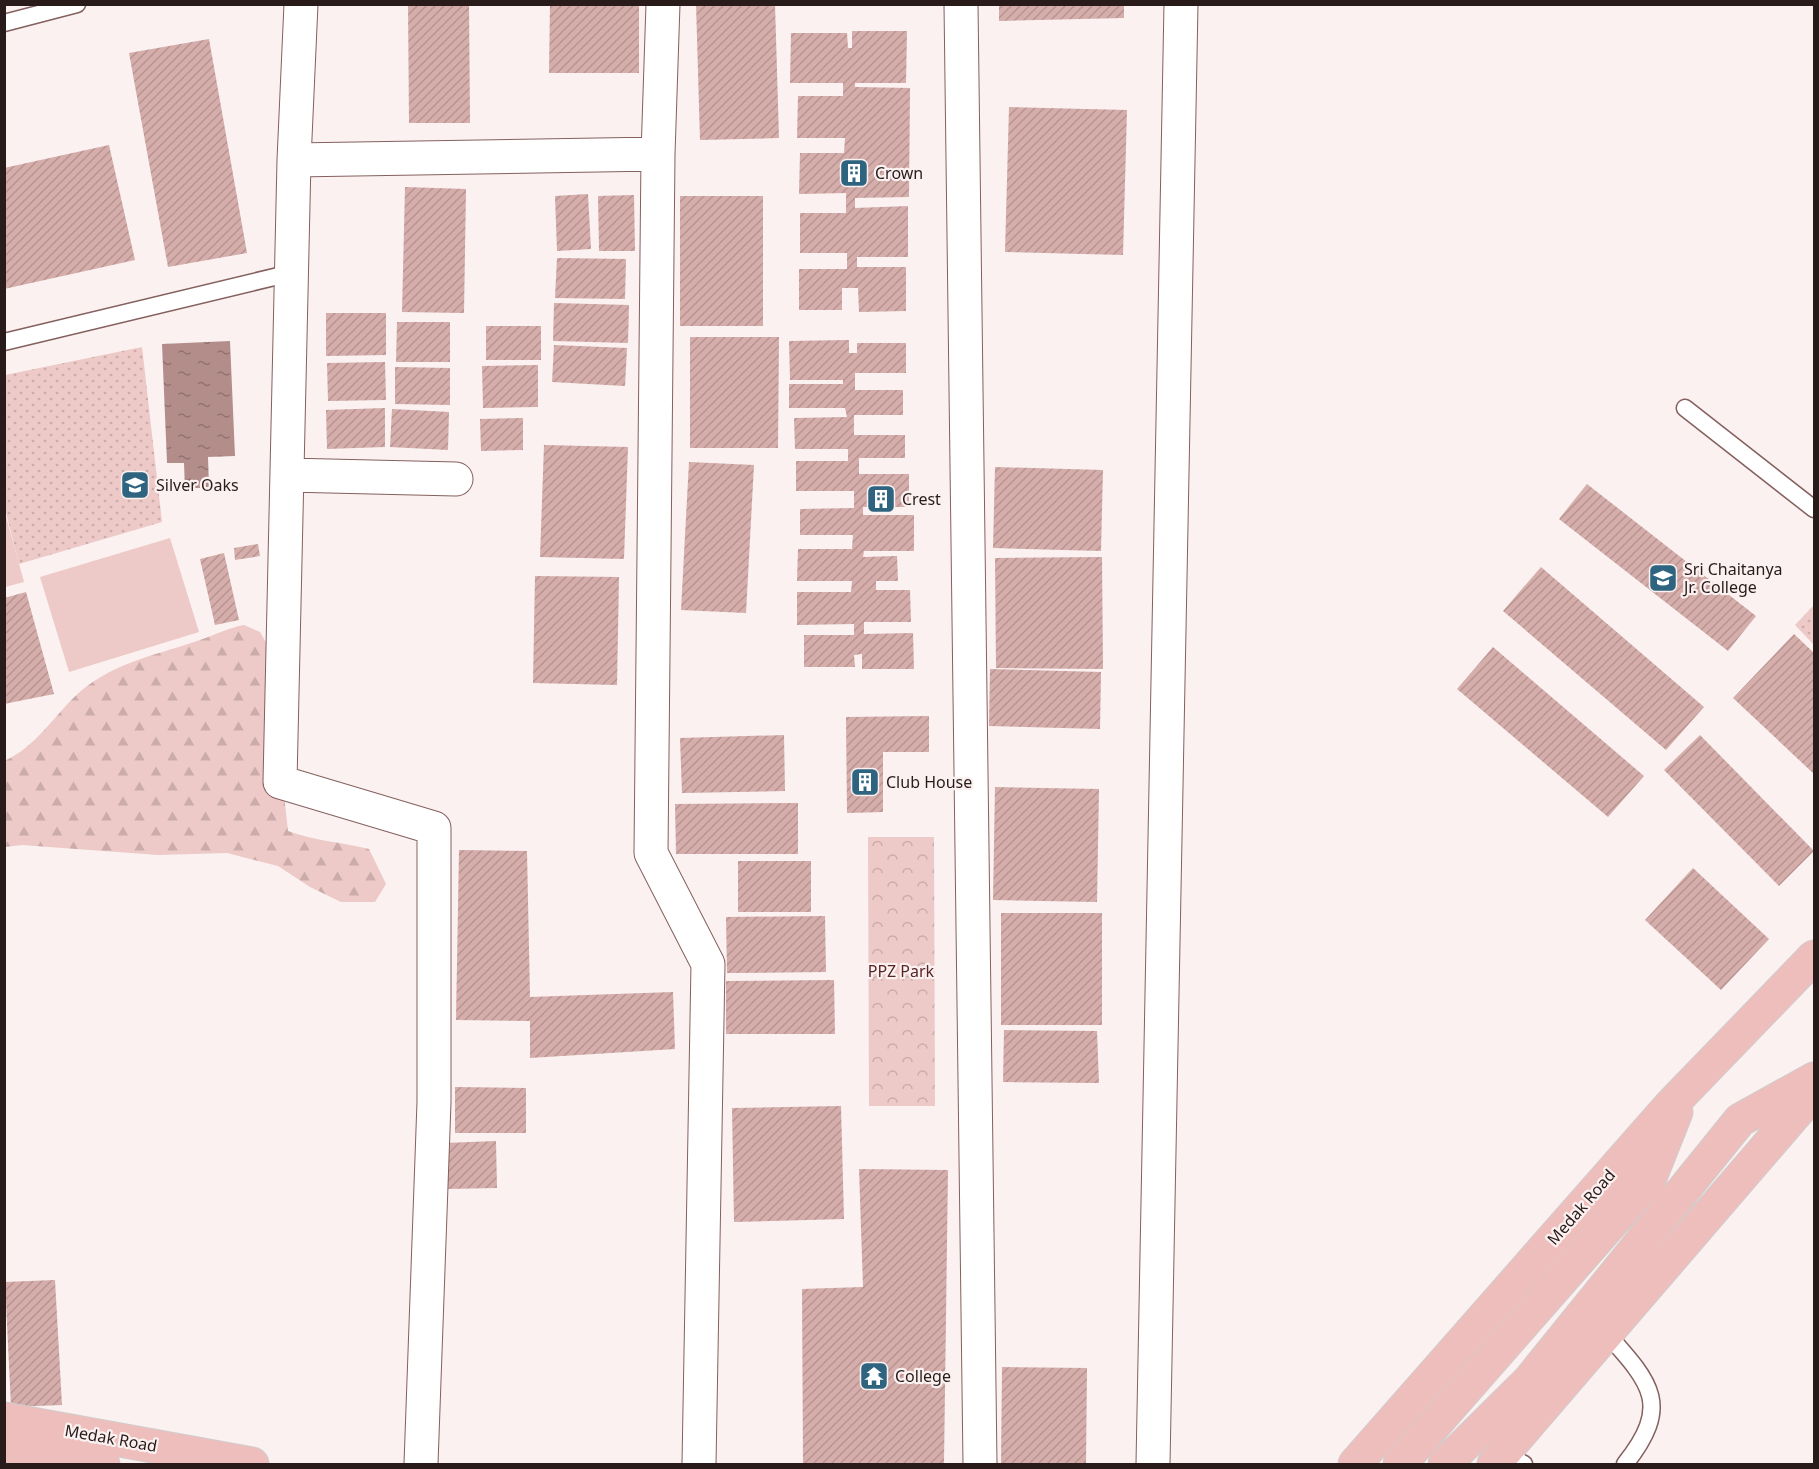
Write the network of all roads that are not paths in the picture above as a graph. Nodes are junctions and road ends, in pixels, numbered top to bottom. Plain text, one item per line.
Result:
1 (77, 4) edge
2 (301, 4) edge
3 (663, 4) edge
4 (962, 4) edge
5 (1180, 4) edge
6 (4, 23) edge
7 (658, 154) junction
8 (294, 160) junction
9 (291, 273) junction
10 (4, 342) edge
11 (1685, 408) dead end
12 (287, 475) junction
13 (456, 479) dead end
14 (1815, 509) edge
15 (1815, 957) edge
16 (1815, 1079) edge
17 (1686, 1088) junction
18 (1815, 1092) edge
19 (1608, 1335) junction
20 (4, 1419) edge
21 (4, 1445) edge
22 (1508, 1461) edge
23 (103, 1464) edge
24 (252, 1464) edge
25 (421, 1464) edge
26 (699, 1464) edge
27 (980, 1464) edge
28 (1153, 1464) edge
29 (1355, 1464) edge
30 (1400, 1464) edge
31 (1444, 1464) edge
32 (1625, 1464) edge

1 - 6 lane
2 - 8 street
3 - 7 street
4 - 27 street
5 - 28 street
7 - 8 street
7 - 26 street
8 - 9 street
9 - 10 lane
9 - 12 street
11 - 14 lane
12 - 13 street
12 - 25 street
15 - 17 main road, Medak Road
16 - 31 main road
17 - 29 main road, Medak Road
17 - 30 main road
18 - 19 main road
19 - 22 main road
19 - 32 lane
20 - 24 main road, Medak Road
21 - 23 main road

